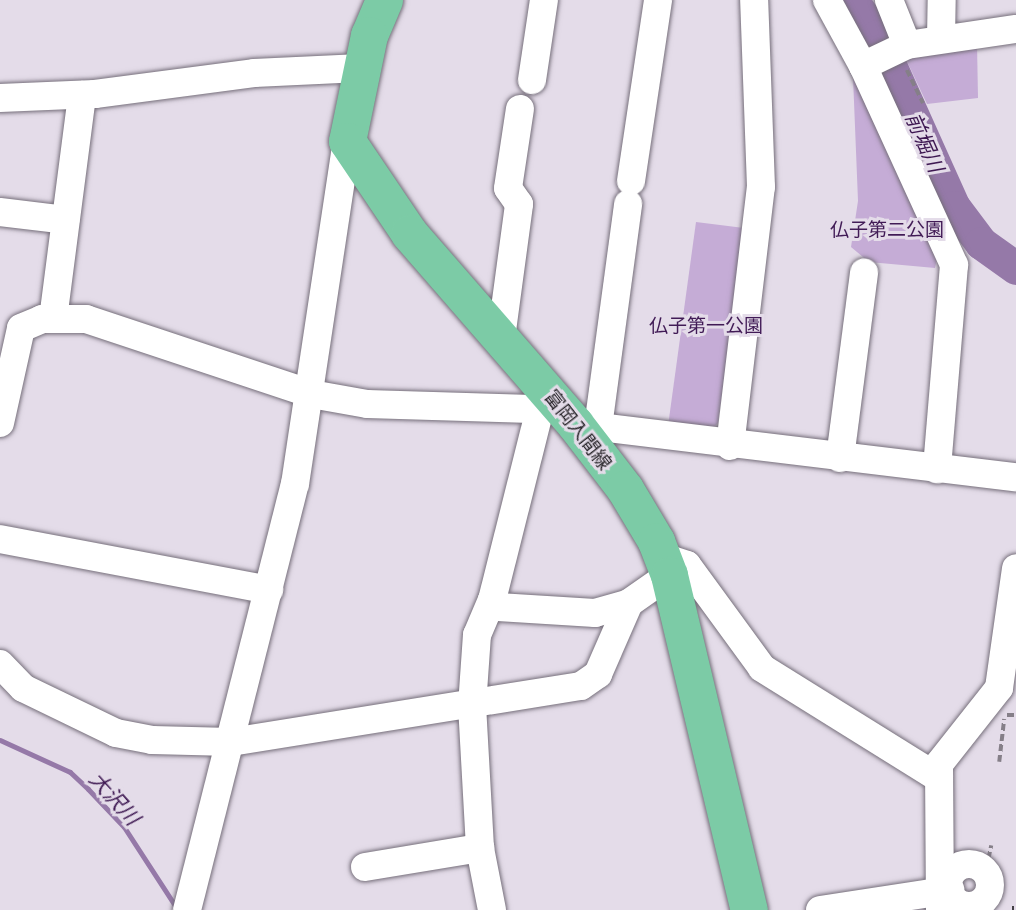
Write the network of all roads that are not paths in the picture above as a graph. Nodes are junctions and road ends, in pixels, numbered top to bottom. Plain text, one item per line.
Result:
1 (384, 0) edge
2 (544, 0) edge
3 (658, 0) edge
4 (754, 0) edge
5 (827, 0) edge
6 (889, 0) edge
7 (942, 0) edge
8 (1016, 29) edge
9 (942, 39) junction
10 (902, 47) junction
11 (863, 66) junction
12 (361, 68) junction
13 (532, 80) dead end
14 (82, 94) junction
15 (0, 98) edge
16 (520, 109) dead end
17 (347, 141) junction
18 (0, 212) edge
19 (66, 219) junction
20 (864, 273) dead end
21 (53, 319) junction
22 (501, 338) junction
23 (312, 394) junction
24 (545, 402) junction
25 (0, 423) edge
26 (586, 425) junction
27 (730, 446) junction
28 (840, 458) junction
29 (937, 469) junction
30 (1016, 477) edge
31 (0, 539) edge
32 (666, 566) junction
33 (1016, 568) edge
34 (270, 590) junction
35 (492, 600) junction
36 (629, 603) junction
37 (0, 664) edge
38 (472, 706) junction
39 (231, 742) junction
40 (939, 778) junction
41 (480, 848) junction
42 (989, 858) dead end
43 (365, 867) dead end
44 (943, 897) edge
45 (187, 910) edge
46 (492, 910) edge
47 (749, 910) edge
48 (820, 910) edge

1 - 12 main road
2 - 13 street
3 - 26 street
4 - 27 street
5 - 11 street
6 - 10 street
7 - 9 street
8 - 9 street
9 - 10 street
10 - 11 street
11 - 29 street
12 - 14 street
12 - 17 main road
14 - 15 street
14 - 19 street
16 - 22 street
17 - 22 main road, 富岡入間線
17 - 23 street
18 - 19 street
19 - 21 street
20 - 28 street
21 - 23 street
21 - 25 street
22 - 24 main road, 富岡入間線
23 - 24 street
23 - 34 street
24 - 26 main road, 富岡入間線
24 - 35 street
26 - 27 street
26 - 32 main road, 富岡入間線
27 - 28 street
28 - 29 street
29 - 30 street
31 - 34 street
32 - 36 street
32 - 40 street
32 - 47 main road, 富岡入間線
33 - 40 street
34 - 39 street
35 - 36 street
35 - 38 street
36 - 38 street
37 - 39 street
38 - 39 street
38 - 41 street
39 - 45 street
40 - 44 street
41 - 43 street
41 - 46 street
42 - 44 street
44 - 48 street

